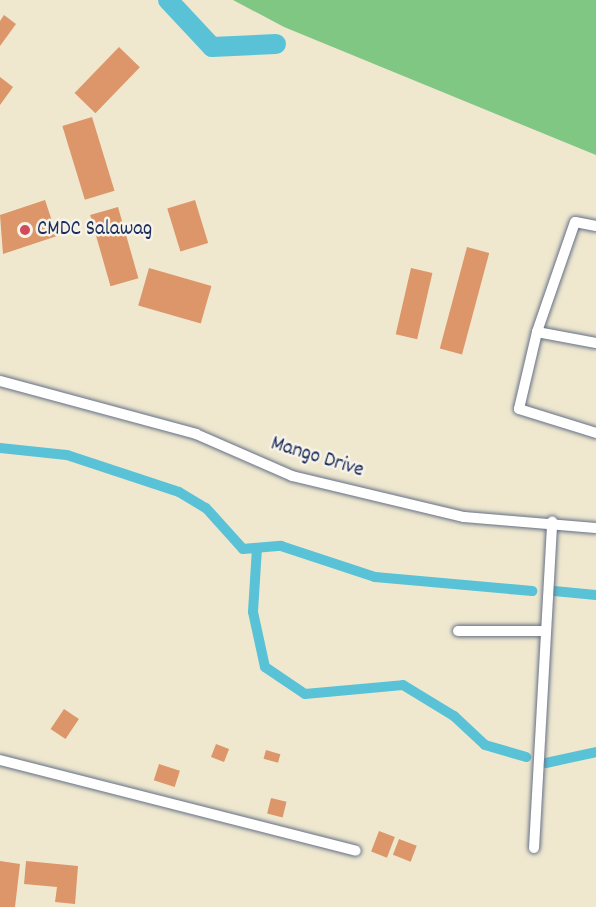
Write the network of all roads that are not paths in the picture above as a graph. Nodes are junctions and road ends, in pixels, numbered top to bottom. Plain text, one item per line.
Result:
1 (596, 226) edge
2 (537, 332) junction
3 (596, 343) edge
4 (0, 381) edge
5 (596, 433) edge
6 (552, 521) junction
7 (596, 528) edge
8 (458, 631) dead end
9 (544, 631) junction
10 (0, 760) edge
11 (534, 848) dead end
12 (357, 851) dead end

1 - 2 street
2 - 3 street
2 - 5 street
4 - 6 street, Mango Drive
6 - 7 street, Mango Drive
6 - 9 street
8 - 9 street
9 - 11 street
10 - 12 street

